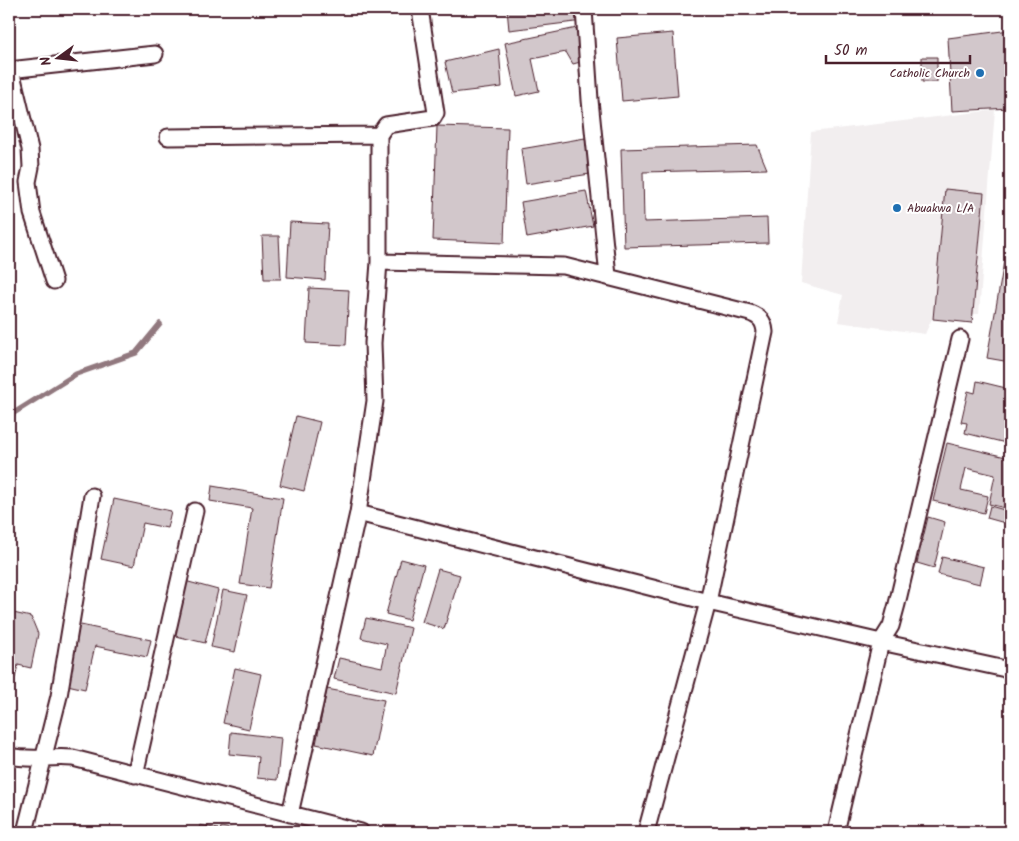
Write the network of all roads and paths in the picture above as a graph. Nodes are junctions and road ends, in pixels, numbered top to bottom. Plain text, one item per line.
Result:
1 (420, 9) edge
2 (584, 9) edge
3 (155, 54) dead end
4 (10, 70) edge
5 (380, 135) junction
6 (168, 138) dead end
7 (379, 262) junction
8 (608, 276) junction
9 (54, 281) dead end
10 (960, 339) dead end
11 (92, 496) dead end
12 (195, 512) dead end
13 (358, 513) junction
14 (708, 602) junction
15 (881, 642) junction
16 (1010, 670) edge
17 (9, 756) edge
18 (44, 759) junction
19 (135, 775) junction
20 (290, 814) junction
21 (25, 832) edge
22 (361, 832) edge
23 (646, 832) edge
24 (836, 832) edge

1 - 5 street
2 - 8 street
3 - 4 street
4 - 9 street
5 - 6 street
5 - 7 street
7 - 8 street
7 - 13 street
8 - 14 street
10 - 15 street
11 - 18 street
12 - 19 street
13 - 14 street
13 - 20 street
14 - 15 street
14 - 23 street
15 - 16 street
15 - 24 street
17 - 18 street
18 - 19 street
18 - 21 street
19 - 20 street
20 - 22 street

